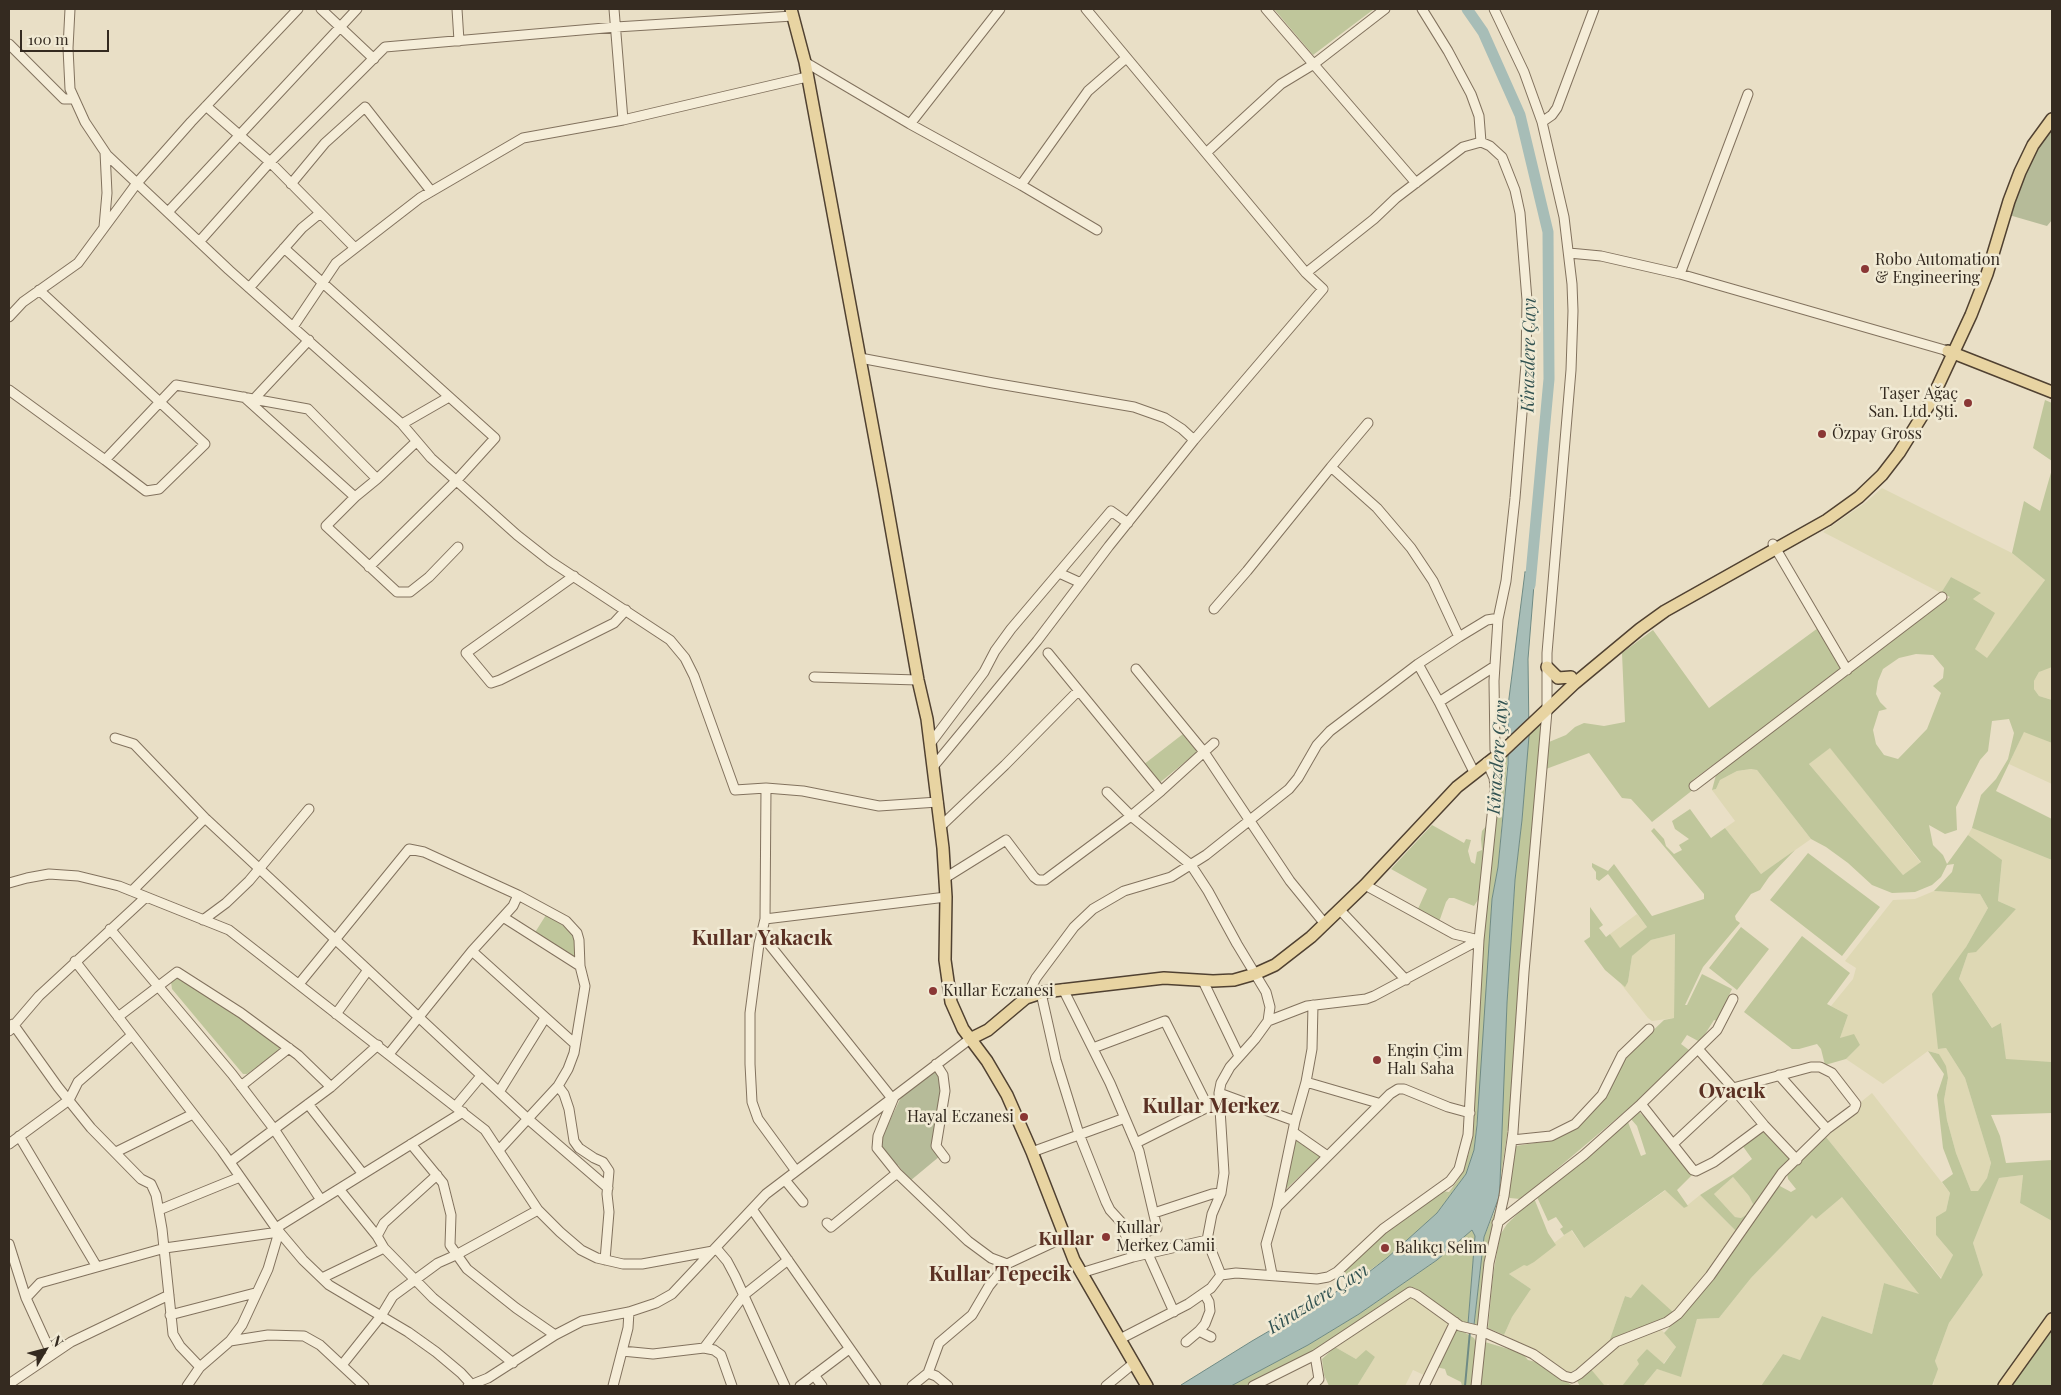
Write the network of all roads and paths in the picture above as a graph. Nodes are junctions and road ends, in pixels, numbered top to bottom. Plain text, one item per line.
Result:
1 (70, 9) edge
2 (298, 9) edge
3 (321, 9) edge
4 (357, 9) edge
5 (458, 9) edge
6 (614, 9) edge
7 (1000, 9) edge
8 (1086, 9) edge
9 (1266, 9) edge
10 (1385, 9) edge
11 (1422, 9) edge
12 (1494, 9) edge
13 (1594, 9) edge
14 (792, 12) edge
15 (340, 27) junction
16 (616, 27) junction
17 (460, 41) junction
18 (9, 44) edge
19 (1126, 58) junction
20 (374, 59) junction
21 (805, 62) junction
22 (1314, 64) junction
23 (808, 77) junction
24 (1748, 94) dead end
25 (74, 99) junction
26 (206, 106) junction
27 (2052, 110) edge
28 (2052, 119) edge
29 (623, 120) junction
30 (1542, 122) junction
31 (910, 124) junction
32 (240, 135) junction
33 (1481, 142) junction
34 (105, 152) junction
35 (1206, 153) junction
36 (270, 162) junction
37 (136, 183) junction
38 (1416, 183) junction
39 (291, 184) junction
40 (1021, 185) junction
41 (431, 191) junction
42 (168, 212) junction
43 (319, 214) junction
44 (104, 227) junction
45 (1097, 230) dead end
46 (199, 242) junction
47 (284, 248) junction
48 (356, 248) junction
49 (1569, 253) junction
50 (1306, 273) junction
51 (1680, 274) junction
52 (324, 282) junction
53 (249, 288) junction
54 (39, 290) junction
55 (9, 317) edge
56 (293, 327) junction
57 (1962, 336) junction
58 (308, 340) junction
59 (1951, 352) junction
60 (860, 358) junction
61 (1979, 363) junction
62 (1944, 374) junction
63 (9, 390) edge
64 (2052, 392) edge
65 (243, 396) junction
66 (449, 397) junction
67 (254, 398) junction
68 (161, 402) junction
69 (1368, 423) dead end
70 (402, 424) junction
71 (1194, 440) junction
72 (416, 442) junction
73 (105, 460) junction
74 (1331, 467) junction
75 (377, 479) junction
76 (456, 481) junction
77 (355, 497) junction
78 (1128, 523) junction
79 (458, 546) dead end
80 (1774, 547) junction
81 (369, 567) junction
82 (1059, 573) junction
83 (574, 576) junction
84 (1081, 583) junction
85 (1942, 597) dead end
86 (1214, 609) dead end
87 (626, 610) junction
88 (1498, 619) junction
89 (1459, 637) junction
90 (1048, 654) dead end
91 (1418, 664) junction
92 (1495, 666) junction
93 (1547, 667) junction
94 (1136, 669) dead end
95 (1847, 670) junction
96 (814, 677) dead end
97 (1571, 677) junction
98 (918, 680) junction
99 (1078, 691) junction
100 (1439, 702) junction
101 (1543, 711) junction
102 (115, 738) dead end
103 (1214, 743) dead end
104 (930, 744) junction
105 (1500, 748) junction
106 (1204, 752) junction
107 (1487, 762) junction
108 (933, 767) junction
109 (1474, 772) junction
110 (1694, 786) dead end
111 (766, 788) junction
112 (1161, 791) junction
113 (1107, 792) dead end
114 (938, 802) junction
115 (309, 809) dead end
116 (1131, 816) junction
117 (205, 818) junction
118 (1249, 822) junction
119 (941, 826) junction
120 (1191, 865) junction
121 (259, 868) junction
122 (945, 878) junction
123 (9, 883) edge
124 (1364, 885) junction
125 (132, 891) junction
126 (518, 895) junction
127 (146, 897) junction
128 (946, 897) junction
129 (1339, 909) junction
130 (503, 917) junction
131 (765, 919) junction
132 (203, 920) junction
133 (1325, 924) junction
134 (110, 929) junction
135 (761, 934) junction
136 (335, 939) junction
137 (1479, 940) junction
138 (472, 951) junction
139 (75, 961) junction
140 (580, 966) junction
141 (368, 970) junction
142 (1255, 974) junction
143 (1406, 980) junction
144 (1203, 981) junction
145 (299, 984) junction
146 (158, 986) junction
147 (1062, 989) junction
148 (1036, 994) junction
149 (1733, 999) dead end
150 (1313, 1005) junction
151 (336, 1014) junction
152 (118, 1017) junction
153 (419, 1018) junction
154 (545, 1018) junction
155 (1268, 1021) junction
156 (11, 1028) edge
157 (1649, 1029) dead end
158 (132, 1035) junction
159 (970, 1039) junction
160 (575, 1044) junction
161 (378, 1045) junction
162 (289, 1048) junction
163 (1093, 1048) junction
164 (1698, 1048) junction
165 (389, 1054) junction
166 (1239, 1056) junction
167 (936, 1064) junction
168 (1779, 1075) junction
169 (481, 1076) junction
170 (1306, 1082) junction
171 (241, 1086) junction
172 (558, 1086) junction
173 (331, 1087) junction
174 (1733, 1088) junction
175 (498, 1092) junction
176 (892, 1096) junction
177 (1218, 1098) junction
178 (69, 1100) junction
179 (308, 1104) junction
180 (1378, 1104) junction
181 (1641, 1104) junction
182 (1208, 1107) junction
183 (460, 1109) junction
184 (1470, 1113) junction
185 (193, 1114) junction
186 (1125, 1118) junction
187 (528, 1119) junction
188 (1295, 1122) junction
189 (1764, 1125) junction
190 (274, 1129) junction
191 (1828, 1129) junction
192 (1293, 1132) junction
193 (1079, 1134) junction
194 (19, 1136) junction
195 (1512, 1140) junction
196 (1136, 1143) junction
197 (9, 1144) edge
198 (411, 1144) junction
199 (1673, 1144) junction
200 (500, 1149) junction
201 (116, 1152) junction
202 (1032, 1152) junction
203 (1326, 1156) junction
204 (945, 1158) dead end
205 (1797, 1160) junction
206 (230, 1162) junction
207 (796, 1171) junction
208 (897, 1173) junction
209 (363, 1174) junction
210 (437, 1175) junction
211 (240, 1177) junction
212 (785, 1180) junction
213 (608, 1188) junction
214 (338, 1189) junction
215 (1221, 1193) junction
216 (321, 1200) junction
217 (803, 1202) dead end
218 (1276, 1206) junction
219 (752, 1209) junction
220 (159, 1210) junction
221 (538, 1210) junction
222 (1154, 1213) junction
223 (827, 1223) dead end
224 (1497, 1223) junction
225 (278, 1230) junction
226 (378, 1236) junction
227 (1065, 1237) junction
228 (1207, 1240) junction
229 (9, 1244) edge
230 (164, 1248) junction
231 (384, 1248) junction
232 (714, 1249) junction
233 (456, 1255) junction
234 (1140, 1256) junction
235 (605, 1260) junction
236 (788, 1260) junction
237 (1007, 1264) junction
238 (97, 1267) junction
239 (1081, 1273) junction
240 (1272, 1274) junction
241 (1221, 1275) junction
242 (322, 1278) junction
243 (415, 1280) junction
244 (255, 1293) junction
245 (1204, 1293) junction
246 (169, 1294) junction
247 (744, 1295) junction
248 (26, 1298) junction
249 (629, 1312) junction
250 (1174, 1312) junction
251 (170, 1316) junction
252 (381, 1316) junction
253 (2052, 1319) edge
254 (1455, 1322) junction
255 (1199, 1331) junction
256 (1479, 1331) junction
257 (555, 1335) junction
258 (1211, 1337) dead end
259 (1120, 1339) junction
260 (230, 1340) junction
261 (1186, 1342) dead end
262 (704, 1348) junction
263 (849, 1349) junction
264 (622, 1351) junction
265 (52, 1355) junction
266 (1315, 1355) junction
267 (513, 1363) junction
268 (1134, 1363) junction
269 (342, 1365) junction
270 (200, 1367) junction
271 (928, 1373) junction
272 (814, 1375) junction
273 (1322, 1382) edge
274 (9, 1384) edge
275 (187, 1386) edge
276 (364, 1386) edge
277 (470, 1386) edge
278 (613, 1386) edge
279 (732, 1386) edge
280 (785, 1386) edge
281 (800, 1386) edge
282 (822, 1386) edge
283 (876, 1386) edge
284 (912, 1386) edge
285 (948, 1386) edge
286 (1106, 1386) edge
287 (1147, 1386) edge
288 (1253, 1386) edge
289 (1312, 1386) edge
290 (1424, 1386) edge
291 (1476, 1386) edge
292 (2004, 1386) edge

1 - 25 street
2 - 26 street
3 - 15 street
4 - 15 street
5 - 17 street
6 - 16 street
7 - 31 street
8 - 19 street
9 - 22 street
10 - 22 street
11 - 33 street
12 - 30 street
13 - 30 street
14 - 16 street
14 - 21 main road
15 - 20 street
15 - 32 street
16 - 17 street
16 - 29 street
17 - 20 street
18 - 25 street
19 - 35 street
19 - 40 street
20 - 36 street
21 - 23 main road
21 - 31 street
22 - 35 street
22 - 38 street
23 - 29 street
23 - 60 main road
24 - 51 street
25 - 34 street
26 - 32 street
26 - 37 street
27 - 59 main road
28 - 57 main road
29 - 41 street
30 - 49 street
31 - 40 street
32 - 36 street
32 - 42 street
33 - 38 street
33 - 88 street
34 - 37 street
34 - 44 street
35 - 50 street
36 - 39 street
36 - 46 street
37 - 42 street
37 - 44 street
38 - 50 street
39 - 41 street
39 - 43 street
40 - 45 street
41 - 48 street
42 - 46 street
43 - 47 street
43 - 48 street
44 - 54 street
46 - 53 street
47 - 52 street
47 - 53 street
48 - 52 street
49 - 51 street
49 - 93 street
50 - 71 street
51 - 59 street
52 - 56 street
52 - 66 street
53 - 56 street
54 - 55 street
54 - 68 street
56 - 58 street
57 - 59 main road
57 - 61 main road
58 - 67 street
58 - 70 street
59 - 61 main road
59 - 62 main road
59 - 80 main road
60 - 71 street
60 - 98 main road
61 - 62 main road
61 - 64 main road
62 - 80 main road
63 - 73 street
65 - 67 street
65 - 68 street
65 - 77 street
66 - 70 street
66 - 76 street
67 - 75 street
68 - 73 street
68 - 73 street
69 - 74 street
70 - 72 street
71 - 78 street
72 - 75 street
72 - 76 street
74 - 86 street
74 - 89 street
75 - 77 street
76 - 81 street
76 - 83 street
77 - 81 street
78 - 82 street
78 - 84 street
79 - 81 street
80 - 95 street
80 - 97 main road
80 - 101 main road
82 - 84 street
82 - 104 street
83 - 87 street
83 - 87 street
84 - 108 street
85 - 95 street
87 - 111 street
88 - 89 street
88 - 92 street
89 - 91 street
90 - 99 street
91 - 100 street
91 - 118 street
92 - 100 street
92 - 105 street
93 - 97 main road
93 - 101 street
94 - 106 street
95 - 110 street
96 - 98 street
97 - 101 main road
98 - 104 main road
99 - 112 street
99 - 119 street
100 - 109 street
101 - 105 main road
101 - 195 street
102 - 117 street
103 - 106 street
104 - 108 main road
105 - 107 main road
106 - 112 street
106 - 118 street
107 - 109 main road
107 - 137 street
108 - 114 main road
109 - 124 main road
111 - 114 street
111 - 131 street
112 - 116 street
113 - 116 street
114 - 119 main road
115 - 121 street
116 - 120 street
116 - 122 street
117 - 121 street
117 - 125 street
118 - 120 street
118 - 133 street
119 - 122 main road
120 - 142 street
120 - 148 street
121 - 132 street
121 - 136 street
122 - 128 main road
123 - 125 street
124 - 129 main road
124 - 137 street
125 - 127 street
126 - 130 street
126 - 136 street
126 - 140 street
127 - 132 street
127 - 134 street
128 - 131 street
128 - 159 main road
129 - 133 main road
129 - 143 street
130 - 138 street
130 - 140 street
131 - 135 street
132 - 145 street
133 - 142 main road
134 - 139 street
134 - 146 street
135 - 176 street
135 - 207 street
136 - 141 street
136 - 145 street
137 - 143 street
137 - 184 street
138 - 153 street
138 - 154 street
139 - 152 street
139 - 156 street
140 - 160 street
141 - 151 street
141 - 153 street
142 - 144 main road
142 - 155 street
143 - 150 street
144 - 147 main road
144 - 166 street
145 - 151 street
146 - 152 street
146 - 162 street
146 - 171 street
147 - 148 main road
147 - 163 street
148 - 159 main road
148 - 193 street
149 - 164 street
150 - 155 street
150 - 170 street
151 - 161 street
152 - 158 street
153 - 165 street
153 - 169 street
154 - 160 street
154 - 175 street
155 - 166 street
156 - 178 street
157 - 195 street
158 - 178 street
158 - 185 street
159 - 167 street
159 - 202 main road
160 - 172 street
161 - 165 street
161 - 173 street
162 - 171 street
162 - 173 street
163 - 182 street
163 - 186 street
164 - 174 street
164 - 181 street
165 - 183 street
166 - 177 street
167 - 176 street
167 - 204 street
168 - 174 street
168 - 191 street
168 - 191 street
169 - 175 street
169 - 183 street
170 - 180 street
170 - 188 street
171 - 190 street
172 - 187 street
172 - 213 street
173 - 179 street
174 - 189 street
174 - 199 street
175 - 187 street
176 - 207 street
176 - 208 street
177 - 182 street
177 - 188 street
177 - 215 street
178 - 194 street
178 - 201 street
179 - 190 street
179 - 209 street
180 - 184 street
180 - 203 street
181 - 199 street
181 - 224 street
182 - 196 street
183 - 198 street
183 - 200 street
184 - 240 street
185 - 201 street
185 - 206 street
186 - 193 street
186 - 196 street
187 - 200 street
187 - 213 street
188 - 192 street
189 - 199 street
189 - 205 street
190 - 206 street
190 - 216 street
191 - 205 street
192 - 203 street
192 - 218 street
193 - 202 street
193 - 234 street
194 - 197 street
194 - 238 street
195 - 224 street
196 - 222 street
198 - 209 street
198 - 210 street
200 - 221 street
201 - 220 street
202 - 227 main road
203 - 218 street
205 - 256 street
206 - 211 street
207 - 212 street
208 - 223 street
208 - 237 street
209 - 214 street
210 - 226 street
210 - 233 street
211 - 220 street
211 - 225 street
212 - 217 street
212 - 219 street
213 - 235 street
214 - 216 street
214 - 226 street
215 - 222 street
215 - 228 street
216 - 225 street
218 - 240 street
219 - 232 street
219 - 236 street
220 - 230 street
221 - 233 street
221 - 235 street
222 - 234 street
224 - 256 street
225 - 230 street
225 - 242 street
225 - 244 street
226 - 231 street
227 - 237 street
227 - 239 main road
228 - 234 street
228 - 241 street
229 - 248 street
230 - 238 street
230 - 246 street
231 - 242 street
231 - 243 street
232 - 235 street
232 - 247 street
232 - 249 street
233 - 243 street
233 - 257 street
234 - 239 street
234 - 250 street
236 - 247 street
236 - 263 street
237 - 271 street
238 - 248 street
239 - 259 main road
240 - 241 street
241 - 245 street
242 - 252 street
243 - 252 street
243 - 267 street
244 - 251 street
244 - 260 street
245 - 250 street
245 - 255 street
246 - 251 street
246 - 265 street
247 - 262 street
247 - 280 street
248 - 265 street
249 - 257 street
249 - 264 street
250 - 259 street
251 - 270 street
252 - 269 street
252 - 277 street
253 - 292 main road
254 - 256 street
254 - 266 street
254 - 290 street
255 - 258 street
255 - 261 street
256 - 291 street
257 - 267 street
259 - 268 main road
260 - 269 street
260 - 270 street
262 - 264 street
262 - 279 street
263 - 272 street
263 - 283 street
264 - 278 street
265 - 274 street
266 - 273 street
266 - 288 street
267 - 277 street
268 - 286 street
268 - 287 main road
269 - 276 street
270 - 275 street
271 - 284 street
271 - 285 street
272 - 281 street
272 - 282 street
273 - 289 street

